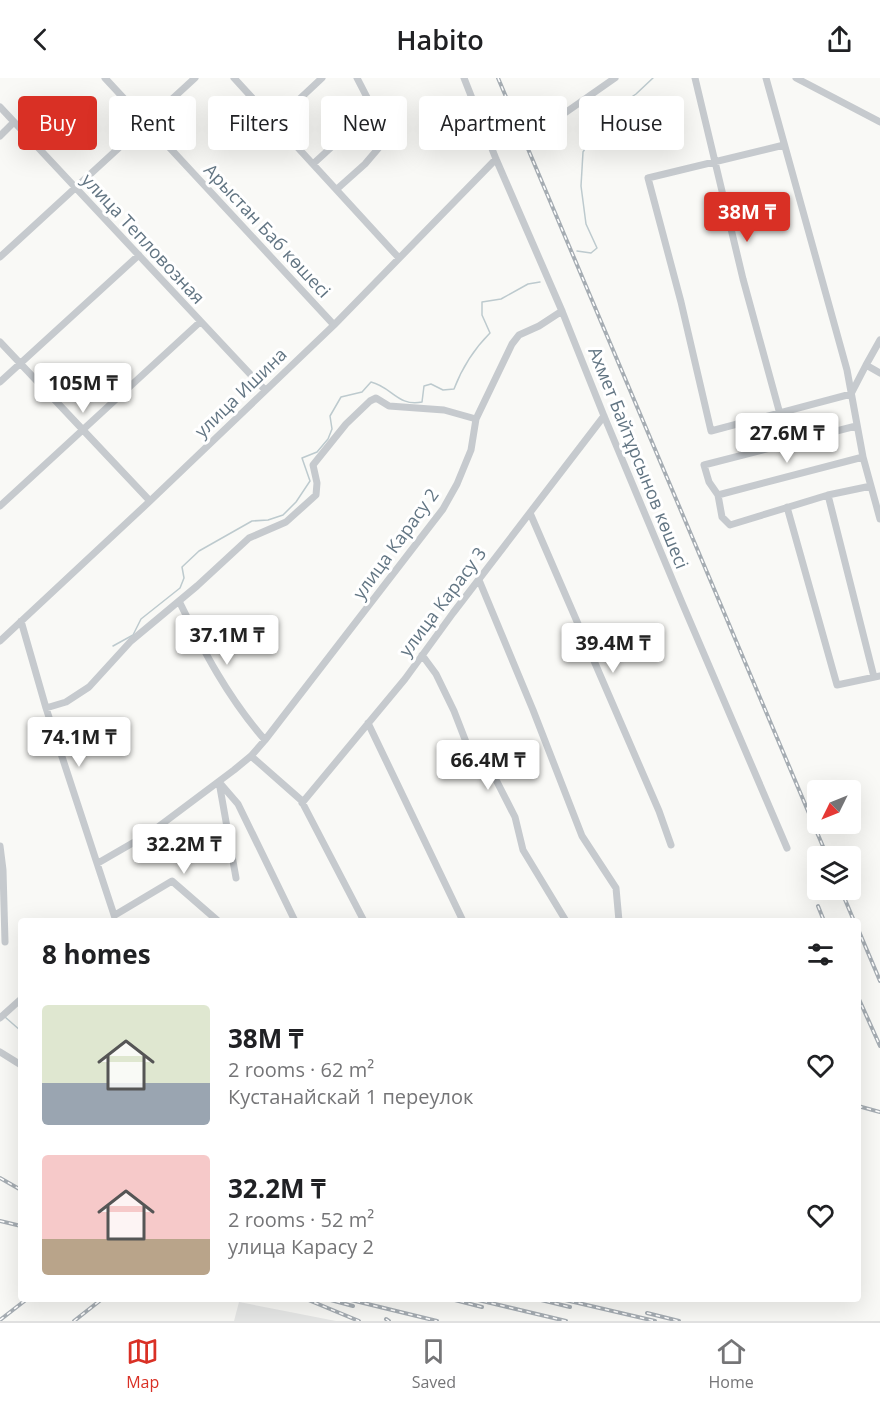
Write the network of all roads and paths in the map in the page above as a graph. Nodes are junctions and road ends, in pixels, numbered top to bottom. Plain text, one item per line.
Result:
1 (105, 78) edge
2 (195, 78) edge
3 (234, 78) edge
4 (322, 78) edge
5 (357, 78) edge
6 (464, 78) edge
7 (615, 78) edge
8 (695, 78) edge
9 (766, 78) edge
10 (796, 78) edge
11 (122, 96) edge
12 (176, 96) edge
13 (250, 96) edge
14 (303, 96) edge
15 (366, 96) edge
16 (0, 107) edge
17 (567, 112) edge
18 (14, 122) junction
19 (880, 122) edge
20 (0, 136) edge
21 (784, 145) junction
22 (118, 150) edge
23 (173, 150) edge
24 (300, 150) edge
25 (328, 150) edge
26 (377, 150) edge
27 (496, 159) junction
28 (716, 162) junction
29 (313, 164) junction
30 (75, 188) junction
31 (337, 189) junction
32 (139, 255) junction
33 (0, 257) edge
34 (399, 258) junction
35 (562, 311) junction
36 (200, 321) junction
37 (333, 325) junction
38 (880, 340) edge
39 (0, 342) edge
40 (21, 364) junction
41 (866, 365) junction
42 (880, 373) edge
43 (0, 382) edge
44 (265, 390) junction
45 (851, 394) junction
46 (780, 414) junction
47 (604, 416) junction
48 (476, 419) junction
49 (856, 426) junction
50 (82, 431) junction
51 (863, 457) junction
52 (871, 486) junction
53 (718, 495) junction
54 (828, 495) junction
55 (150, 501) junction
56 (0, 506) edge
57 (787, 507) junction
58 (530, 513) junction
59 (880, 519) edge
60 (479, 580) junction
61 (178, 601) junction
62 (21, 621) junction
63 (0, 641) edge
64 (422, 655) junction
65 (877, 677) edge
66 (46, 708) junction
67 (368, 723) junction
68 (265, 740) junction
69 (251, 756) junction
70 (219, 782) junction
71 (302, 803) junction
72 (671, 845) dead end
73 (0, 846) edge
74 (788, 848) dead end
75 (98, 863) junction
76 (236, 878) dead end
77 (116, 918) edge
78 (215, 918) edge
79 (294, 918) edge
80 (362, 918) edge
81 (462, 918) edge
82 (564, 918) edge
83 (619, 918) edge
84 (5, 942) dead end
85 (18, 1001) edge
86 (1, 1017) edge
87 (0, 1052) edge
88 (18, 1063) edge

1 - 11 street, Арыстан Баб көшесі
2 - 12 street
3 - 13 street
4 - 14 street
5 - 15 street
6 - 27 street, Ахмет Байтұрсынов көшесі
7 - 17 street
8 - 28 street
9 - 21 street
10 - 19 street
16 - 18 street, улица Тепловозная
18 - 20 street
18 - 30 street, улица Тепловозная
21 - 28 street
21 - 45 street
22 - 30 street
23 - 37 street, Арыстан Баб көшесі
24 - 29 street
25 - 29 street
26 - 31 street
27 - 34 street, улица Ишина
27 - 35 street, Ахмет Байтұрсынов көшесі
28 - 46 street
28 - 46 street
29 - 31 street
30 - 32 street, улица Тепловозная
30 - 33 street
31 - 34 street
32 - 36 street, улица Тепловозная
32 - 40 street
34 - 37 street, улица Ишина
35 - 47 street, Ахмет Байтұрсынов көшесі
35 - 48 street, улица Карасу 2
36 - 44 street, улица Тепловозная
36 - 50 street
37 - 44 street, улица Ишина
38 - 41 street
39 - 40 street
40 - 43 street
40 - 50 street
41 - 42 street
41 - 45 street
44 - 55 street, улица Ишина
45 - 46 street
45 - 49 street
47 - 58 street, улица Карасу 3
47 - 74 street, Ахмет Байтұрсынов көшесі
48 - 61 street
48 - 68 street, улица Карасу 2
49 - 51 street
49 - 53 street
50 - 55 street
50 - 56 street
51 - 52 street
51 - 53 street
52 - 54 street
52 - 59 street
53 - 57 street
54 - 57 street
54 - 65 street
55 - 62 street, улица Ишина
57 - 65 street
58 - 60 street, улица Карасу 3
58 - 72 street
60 - 64 street, улица Карасу 3
60 - 83 street
61 - 66 street
61 - 68 street
62 - 63 street, улица Ишина
62 - 66 street
64 - 67 street, улица Карасу 3
64 - 82 street
66 - 75 street
67 - 71 street, улица Карасу 3
67 - 81 street
68 - 69 street, улица Карасу 2
69 - 70 street, улица Карасу 2
69 - 71 street
70 - 75 street, улица Карасу 2
70 - 76 street
70 - 79 street
71 - 80 street
73 - 84 street
75 - 77 street
77 - 78 street
85 - 86 street
87 - 88 street

